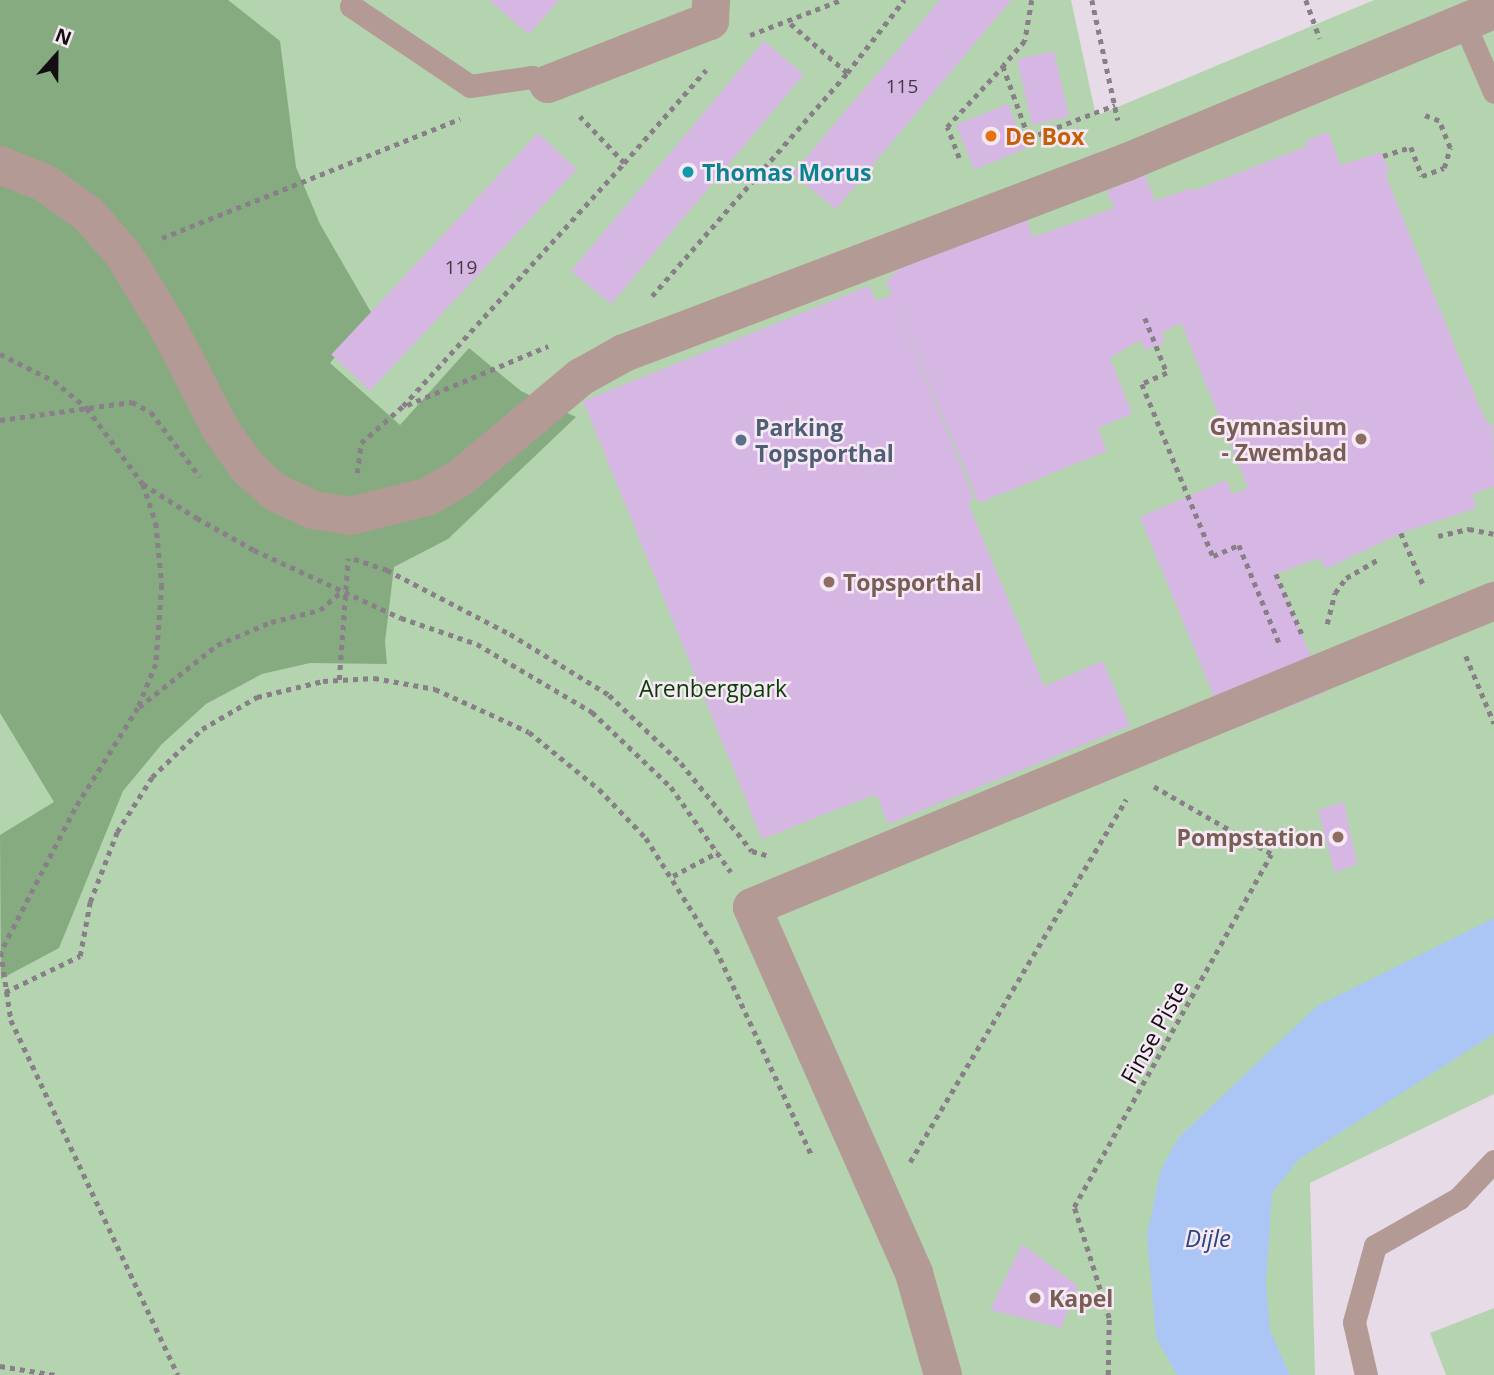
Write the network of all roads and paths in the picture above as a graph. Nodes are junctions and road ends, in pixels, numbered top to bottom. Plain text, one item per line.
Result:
1 (711, 0) edge
2 (841, 0) edge
3 (904, 0) edge
4 (1032, 0) edge
5 (1092, 0) edge
6 (351, 6) dead end
7 (1479, 16) edge
8 (788, 22) junction
9 (742, 38) dead end
10 (713, 62) dead end
11 (1003, 66) junction
12 (847, 73) junction
13 (548, 84) junction
14 (1494, 92) edge
15 (1115, 105) junction
16 (471, 115) dead end
17 (1423, 115) dead end
18 (1383, 156) dead end
19 (959, 158) dead end
20 (1127, 162) junction
21 (624, 163) junction
22 (0, 165) edge
23 (123, 254) junction
24 (642, 307) dead end
25 (1145, 318) dead end
26 (554, 344) dead end
27 (0, 354) edge
28 (403, 406) junction
29 (87, 408) junction
30 (0, 420) edge
31 (143, 484) junction
32 (350, 516) junction
33 (1401, 533) dead end
34 (1494, 534) edge
35 (1438, 536) dead end
36 (1379, 559) dead end
37 (1276, 574) dead end
38 (344, 589) junction
39 (1494, 601) edge
40 (1439, 606) junction
41 (571, 669) dead end
42 (1318, 673) junction
43 (339, 680) junction
44 (138, 708) junction
45 (1494, 723) edge
46 (1151, 785) dead end
47 (1132, 790) dead end
48 (718, 852) junction
49 (778, 859) dead end
50 (673, 876) junction
51 (752, 907) junction
52 (1, 953) edge
53 (5, 992) junction
54 (1494, 1161) edge
55 (817, 1167) dead end
56 (884, 1205) junction
57 (0, 1366) edge
58 (55, 1375) edge
59 (178, 1375) edge
60 (943, 1375) edge
61 (1108, 1375) edge
62 (1366, 1375) edge

1 - 13 street
2 - 8 path
3 - 12 path
4 - 11 path
5 - 15 path
6 - 13 lane
7 - 14 lane
7 - 20 street
8 - 9 path
8 - 12 path
10 - 21 path
11 - 15 path
11 - 19 path
12 - 24 path
13 - 21 path
15 - 20 path
16 - 23 path
17 - 18 path
20 - 32 street
21 - 28 path
22 - 23 street
23 - 32 street
25 - 42 path
26 - 28 path
27 - 29 path
28 - 32 path
29 - 30 path
29 - 31 path
31 - 38 path
31 - 44 path
33 - 40 path
34 - 35 path
36 - 42 path
37 - 42 path
38 - 43 path
38 - 44 path
38 - 48 path
39 - 40 street
40 - 42 street
40 - 45 path
41 - 49 path
42 - 51 street
43 - 50 path
43 - 53 path
44 - 52 path
46 - 61 path, Finse Piste
47 - 56 path
48 - 50 path
48 - 51 path
50 - 55 path
51 - 56 street
52 - 53 path
53 - 59 path
54 - 62 lane
56 - 60 street
57 - 58 path

